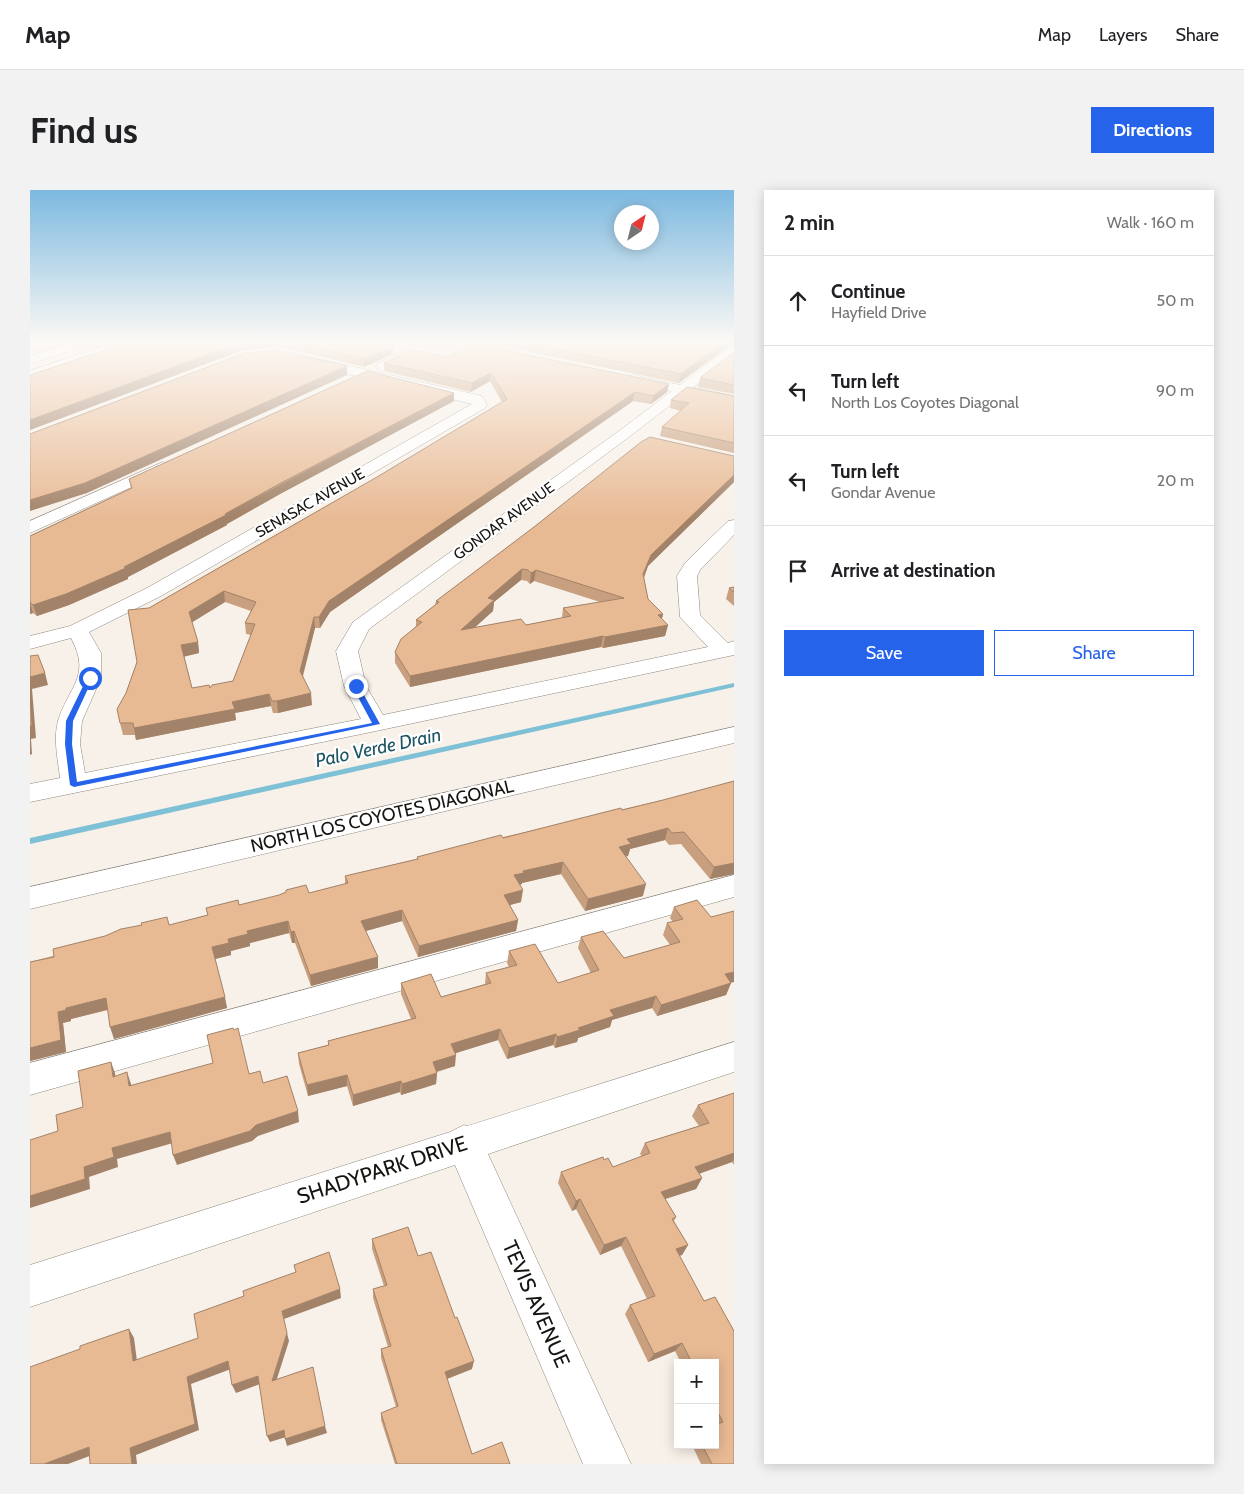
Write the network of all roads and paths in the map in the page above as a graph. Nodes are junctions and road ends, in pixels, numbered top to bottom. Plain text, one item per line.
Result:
1 (475, 399) edge
2 (669, 399) edge
3 (624, 434) junction
4 (642, 438) dead end
5 (179, 460) edge
6 (734, 525) edge
7 (30, 528) edge
8 (77, 630) junction
9 (30, 643) edge
10 (728, 649) edge
11 (376, 724) junction
12 (734, 735) edge
13 (74, 785) junction
14 (30, 794) edge
15 (734, 886) edge
16 (30, 898) edge
17 (734, 1056) edge
18 (30, 1079) edge
19 (464, 1143) junction
20 (30, 1286) edge
21 (607, 1464) edge

1 - 8 street, SENASAC AVENUE
2 - 3 street, GONDAR AVENUE
3 - 4 street
3 - 11 street, GONDAR AVENUE
5 - 7 street
6 - 10 street
8 - 9 street, SENASAC AVENUE
8 - 13 street
10 - 11 street
11 - 13 street
12 - 16 street, NORTH LOS COYOTES DIAGONAL
13 - 14 street
15 - 18 street
17 - 19 street, SHADYPARK DRIVE
19 - 20 street, SHADYPARK DRIVE
19 - 21 street, TEVIS AVENUE

